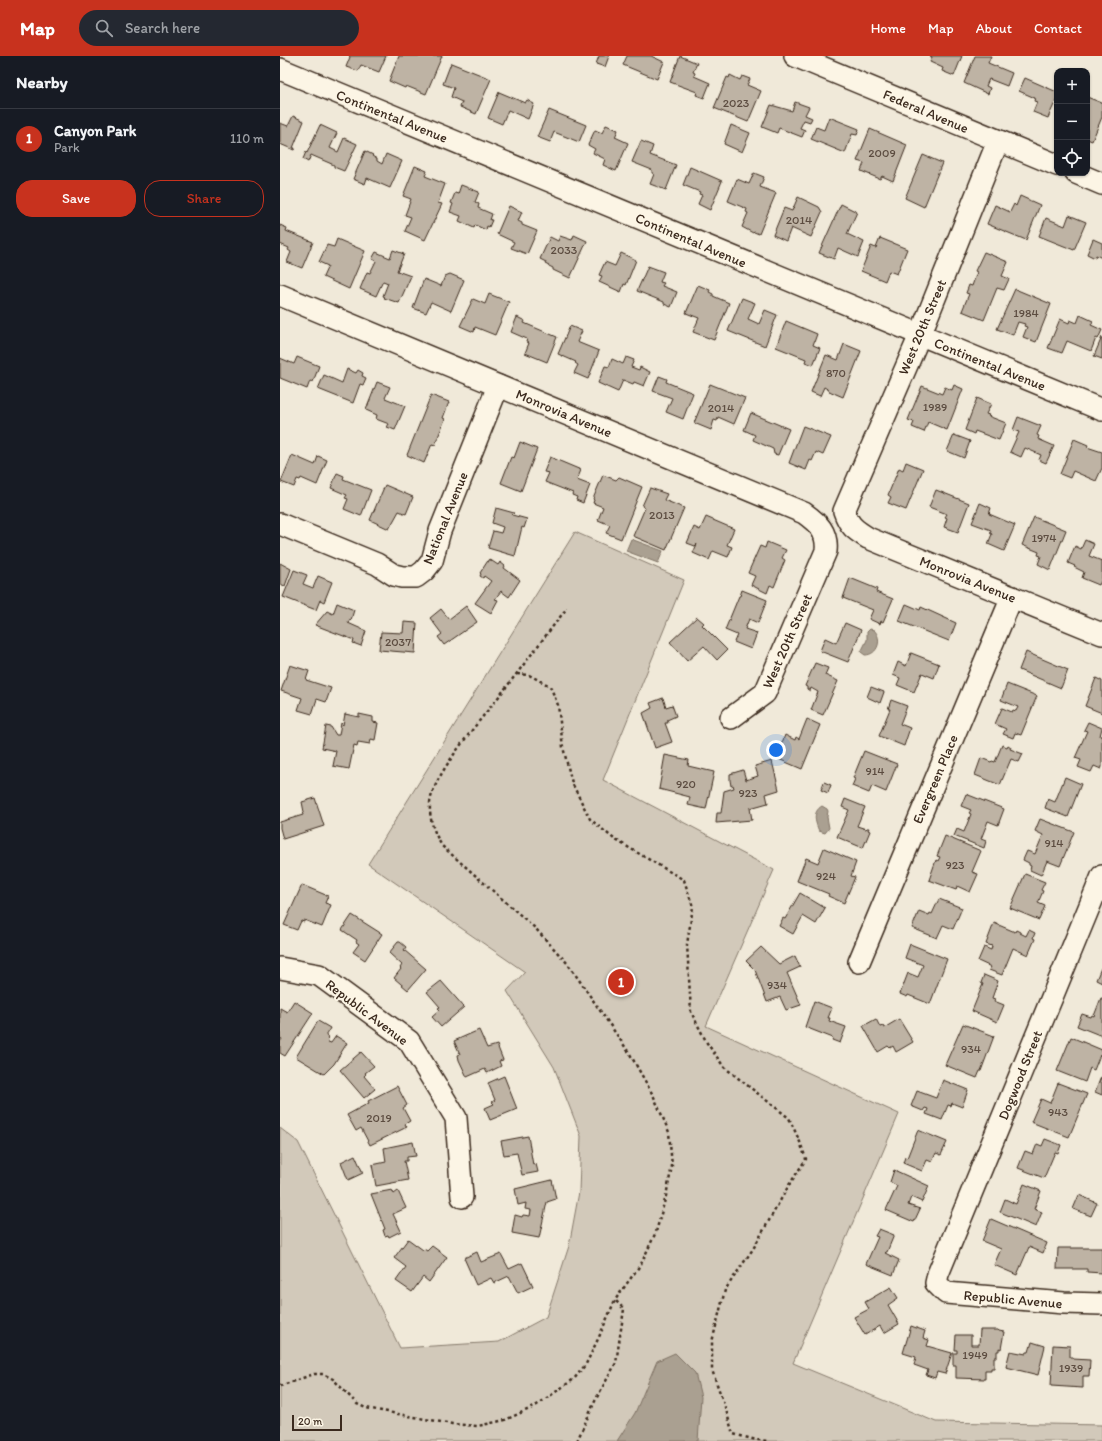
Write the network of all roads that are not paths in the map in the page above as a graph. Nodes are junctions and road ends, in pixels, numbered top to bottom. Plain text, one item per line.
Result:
1 (795, 56) edge
2 (280, 69) edge
3 (998, 141) junction
4 (1054, 164) edge
5 (1083, 176) edge
6 (1102, 184) edge
7 (280, 295) edge
8 (920, 335) junction
9 (498, 386) junction
10 (1102, 410) edge
11 (844, 511) joint
12 (280, 524) edge
13 (826, 551) joint
14 (1012, 597) junction
15 (1102, 634) edge
16 (731, 718) dead end
17 (1102, 876) edge
18 (859, 962) dead end
19 (280, 968) edge
20 (462, 1197) dead end
21 (938, 1274) joint
22 (1102, 1304) edge

1 - 3 street, Federal Avenue
2 - 8 street, Continental Avenue
3 - 4 street, Federal Avenue
3 - 8 street, West 20th Street
5 - 6 street
7 - 9 street, Monrovia Avenue
8 - 10 street, Continental Avenue
8 - 11 street, West 20th Street
9 - 12 street, National Avenue
9 - 13 street, Monrovia Avenue
11 - 14 street, Monrovia Avenue
13 - 16 street, West 20th Street
14 - 15 street, Monrovia Avenue
14 - 18 street, Evergreen Place
17 - 21 street, Dogwood Street
19 - 20 street, Republic Avenue
21 - 22 street, Republic Avenue

